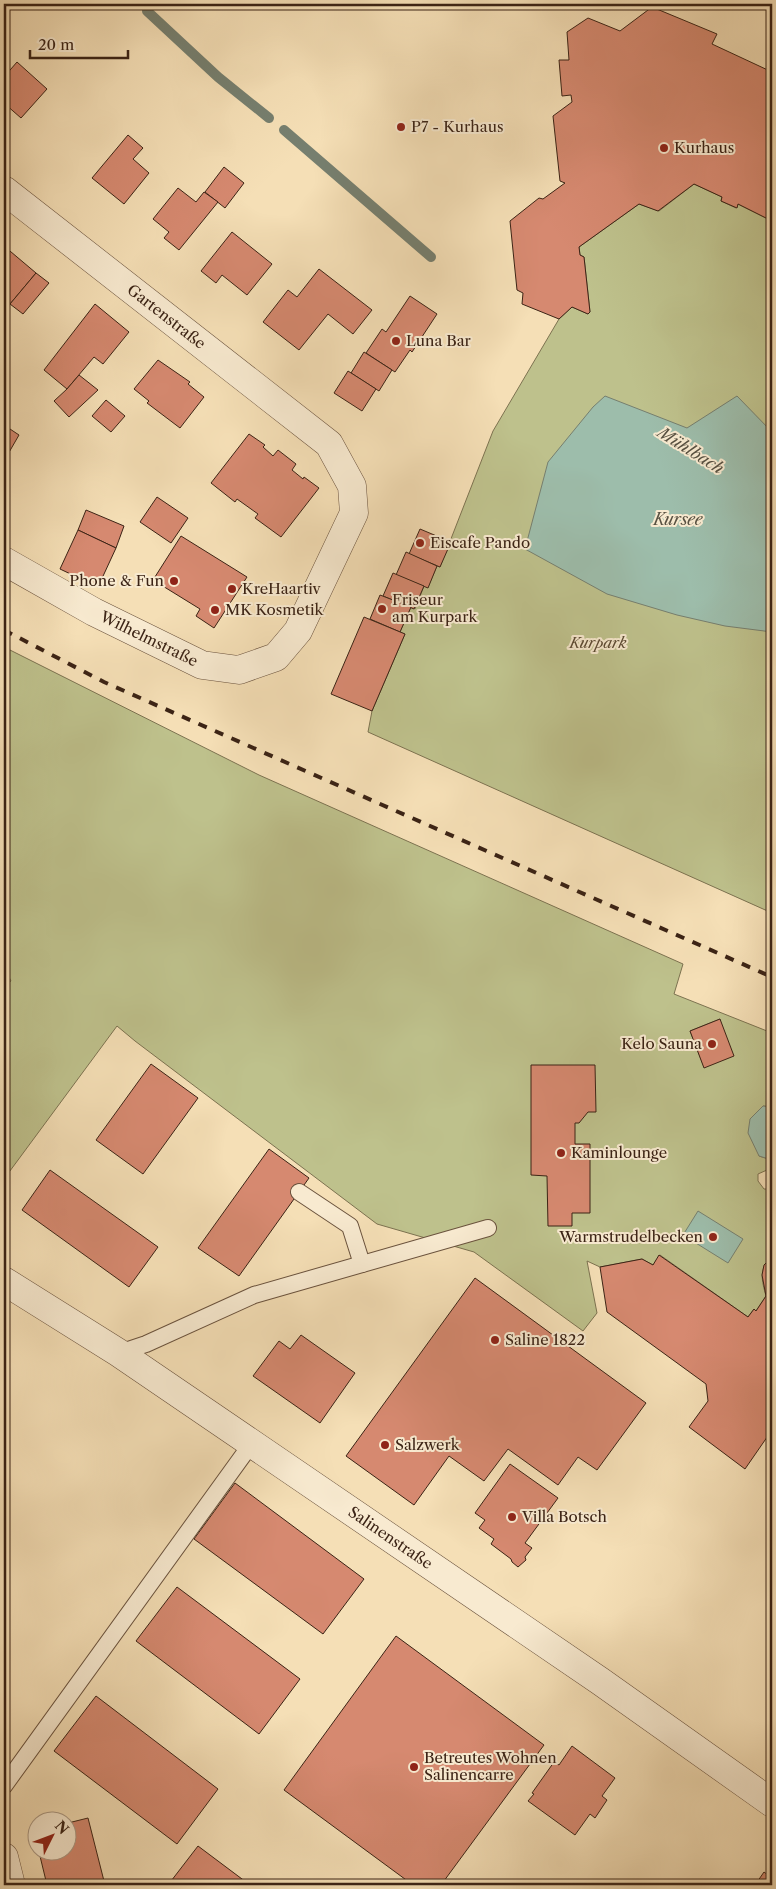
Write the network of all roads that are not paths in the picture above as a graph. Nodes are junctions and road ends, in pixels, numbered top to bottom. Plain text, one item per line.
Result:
1 (4, 190) edge
2 (329, 444) joint
3 (4, 561) edge
4 (299, 1192) dead end
5 (488, 1228) dead end
6 (362, 1264) junction
7 (4, 1281) edge
8 (119, 1353) junction
9 (252, 1444) junction
10 (4, 1786) edge
11 (772, 1803) edge
12 (4, 1857) edge
13 (10, 1885) edge

1 - 2 street, Gartenstraße
2 - 3 street, Wilhelmstraße
4 - 6 lane
5 - 6 lane
6 - 8 lane
7 - 8 street, Salinenstraße
8 - 9 street, Salinenstraße
9 - 10 lane
9 - 11 street, Salinenstraße
12 - 13 street

